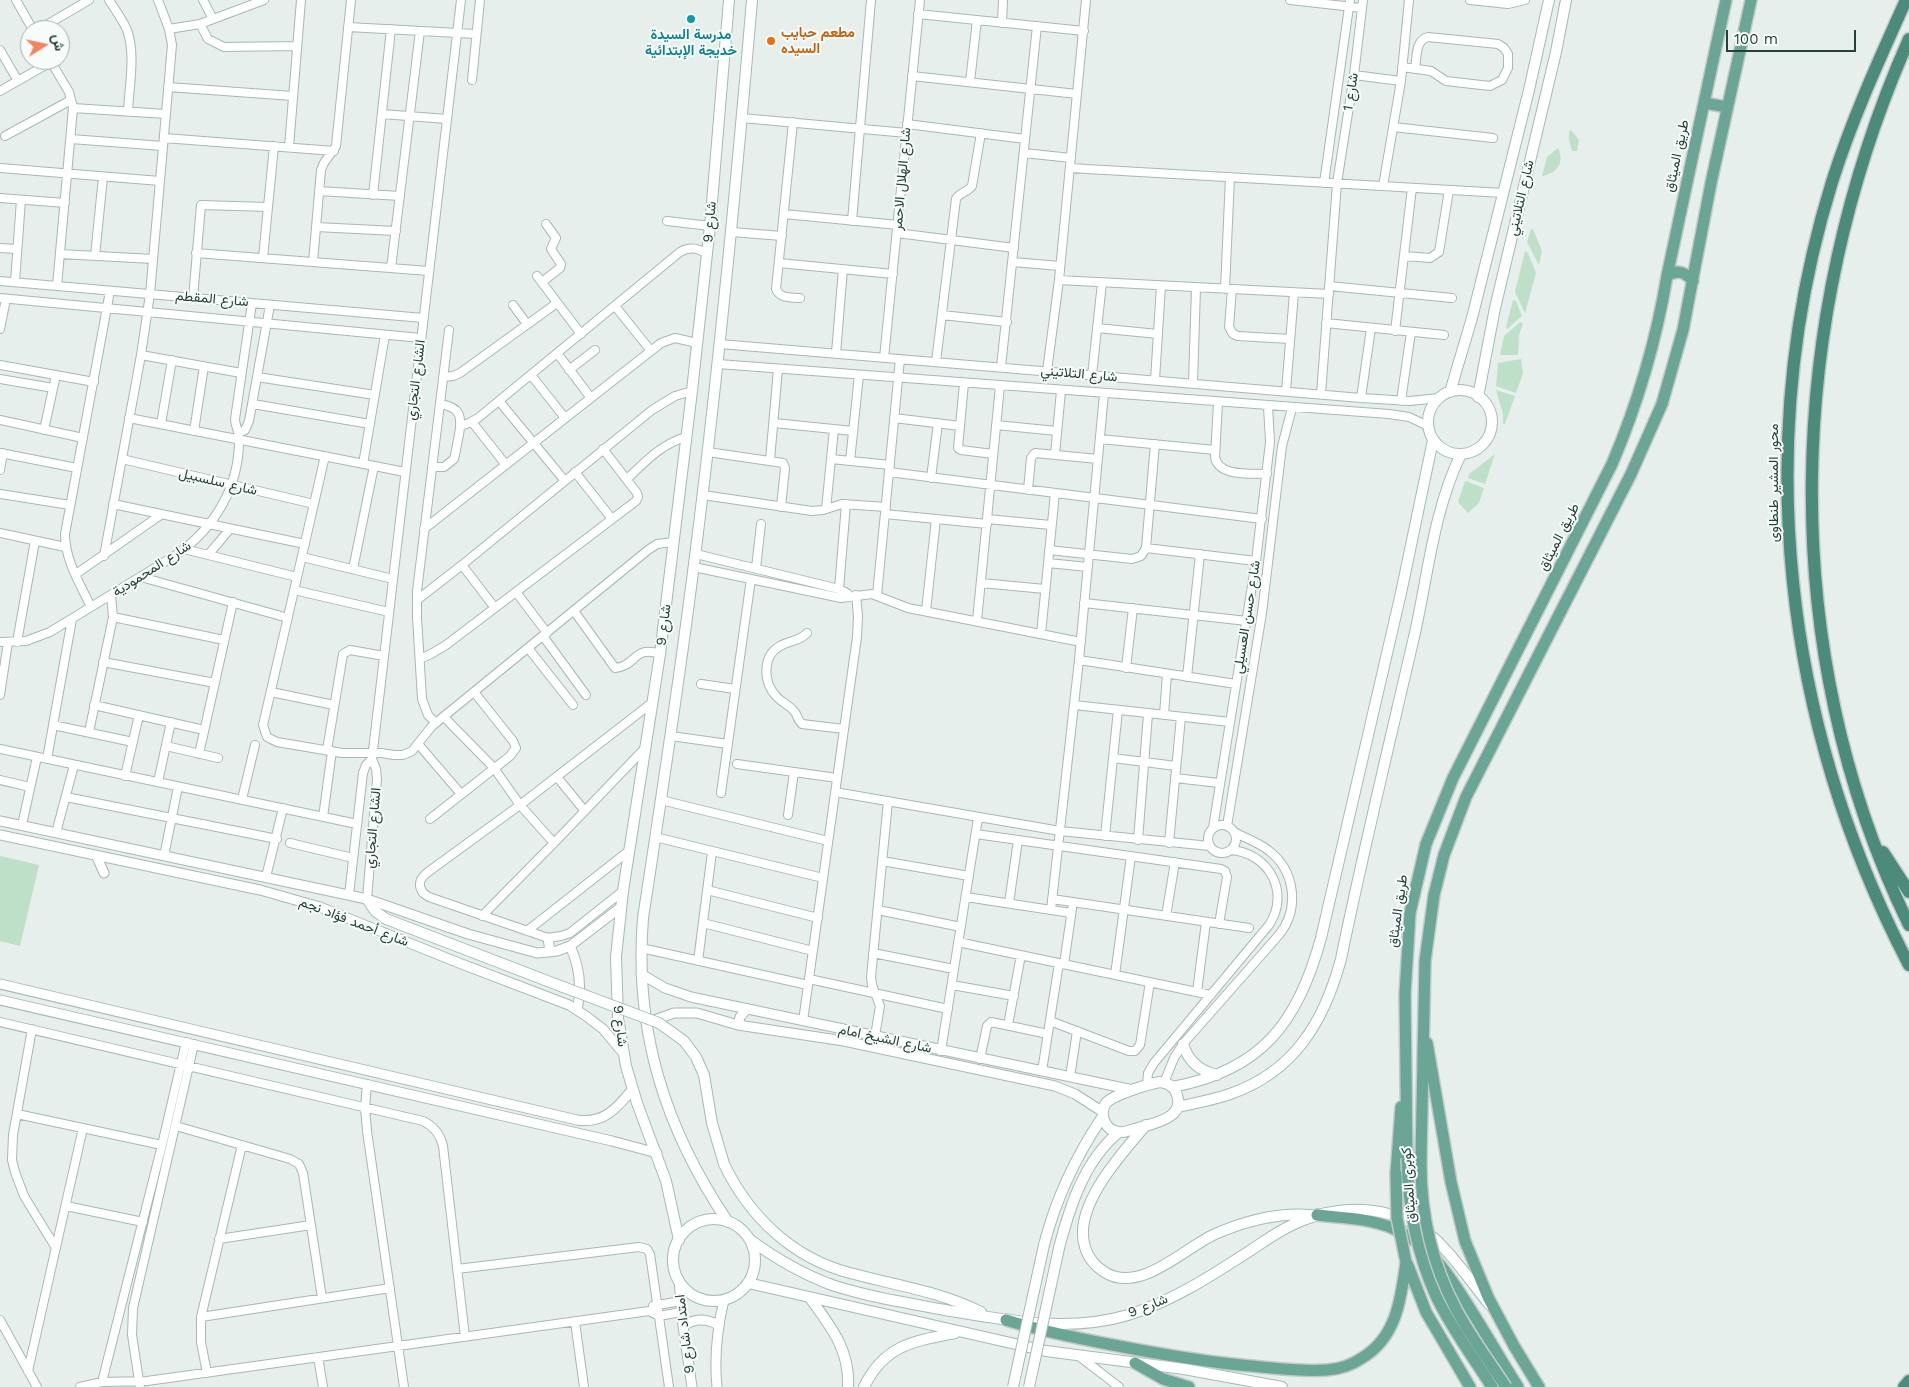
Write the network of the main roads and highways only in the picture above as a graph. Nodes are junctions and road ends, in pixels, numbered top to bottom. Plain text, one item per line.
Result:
1 (729, 0) edge
2 (752, 0) edge
3 (1549, 0) edge
4 (1566, 0) edge
5 (1726, 0) edge
6 (1751, 0) edge
7 (1906, 0) edge
8 (1909, 39) edge
9 (1704, 103) junction
10 (1727, 107) junction
11 (1667, 276) junction
12 (1692, 281) junction
13 (1450, 392) junction
14 (1478, 397) junction
15 (1433, 440) junction
16 (1461, 454) junction
17 (1868, 830) junction
18 (1909, 892) edge
19 (367, 899) road end
20 (1909, 925) edge
21 (1909, 965) edge
22 (1423, 1020) junction
23 (1183, 1044) road end
24 (1217, 1075) junction
25 (1406, 1076) junction
26 (1168, 1085) junction
27 (1178, 1107) junction
28 (1102, 1114) junction
29 (1146, 1125) junction
30 (1119, 1132) junction
31 (1317, 1215) junction
32 (728, 1222) junction
33 (679, 1240) junction
34 (749, 1240) junction
35 (1406, 1262) junction
36 (748, 1283) junction
37 (810, 1298) junction
38 (1497, 1314) junction
39 (991, 1318) junction
40 (1006, 1320) junction
41 (961, 1332) junction
42 (1135, 1363) junction
43 (1909, 1381) edge
44 (848, 1387) edge
45 (864, 1387) edge
46 (1013, 1387) edge
47 (1029, 1387) edge
48 (1189, 1387) edge
49 (1282, 1387) edge
50 (1470, 1387) edge
51 (1492, 1387) edge
52 (1506, 1387) edge
53 (1518, 1387) edge
54 (1539, 1387) edge
55 (1904, 1387) edge

1 - 33 main road, شارع 9
2 - 32 main road, شارع 9
3 - 13 main road, شارع التلاتيني
4 - 14 main road, شارع التلاتيني
5 - 9 main road, طريق الميثاق
6 - 10 main road
7 - 21 highway, محور المشير طنطاوى
8 - 17 highway
9 - 10 main road
9 - 11 main road, طريق الميثاق
10 - 12 main road
11 - 12 main road
11 - 25 main road, طريق الميثاق
12 - 22 main road, كوبرى الميثاق
13 - 14 main road
13 - 15 main road
14 - 16 main road
15 - 16 main road
15 - 24 main road
16 - 27 main road
17 - 18 highway
17 - 20 highway
19 - 39 main road, bridge
22 - 38 main road
22 - 52 main road, كوبرى الميثاق, bridge
23 - 24 main road
24 - 26 main road
25 - 35 main road, bridge
25 - 51 main road, كوبرى الميثاق, bridge
26 - 27 main road
26 - 28 main road
27 - 29 main road
28 - 30 main road
28 - 46 main road, bridge
29 - 30 main road
29 - 31 main road
30 - 47 main road, bridge
31 - 38 main road, شارع 9
31 - 40 main road, شارع 9
31 - 53 main road
32 - 33 main road
32 - 34 main road
33 - 36 main road
34 - 36 main road
34 - 39 main road, شارع 9
35 - 40 main road
35 - 50 main road
36 - 37 main road
37 - 41 main road
37 - 44 main road
38 - 54 main road
39 - 40 main road, شارع 9
41 - 42 main road
41 - 45 main road
42 - 48 main road
42 - 49 main road
43 - 55 highway

